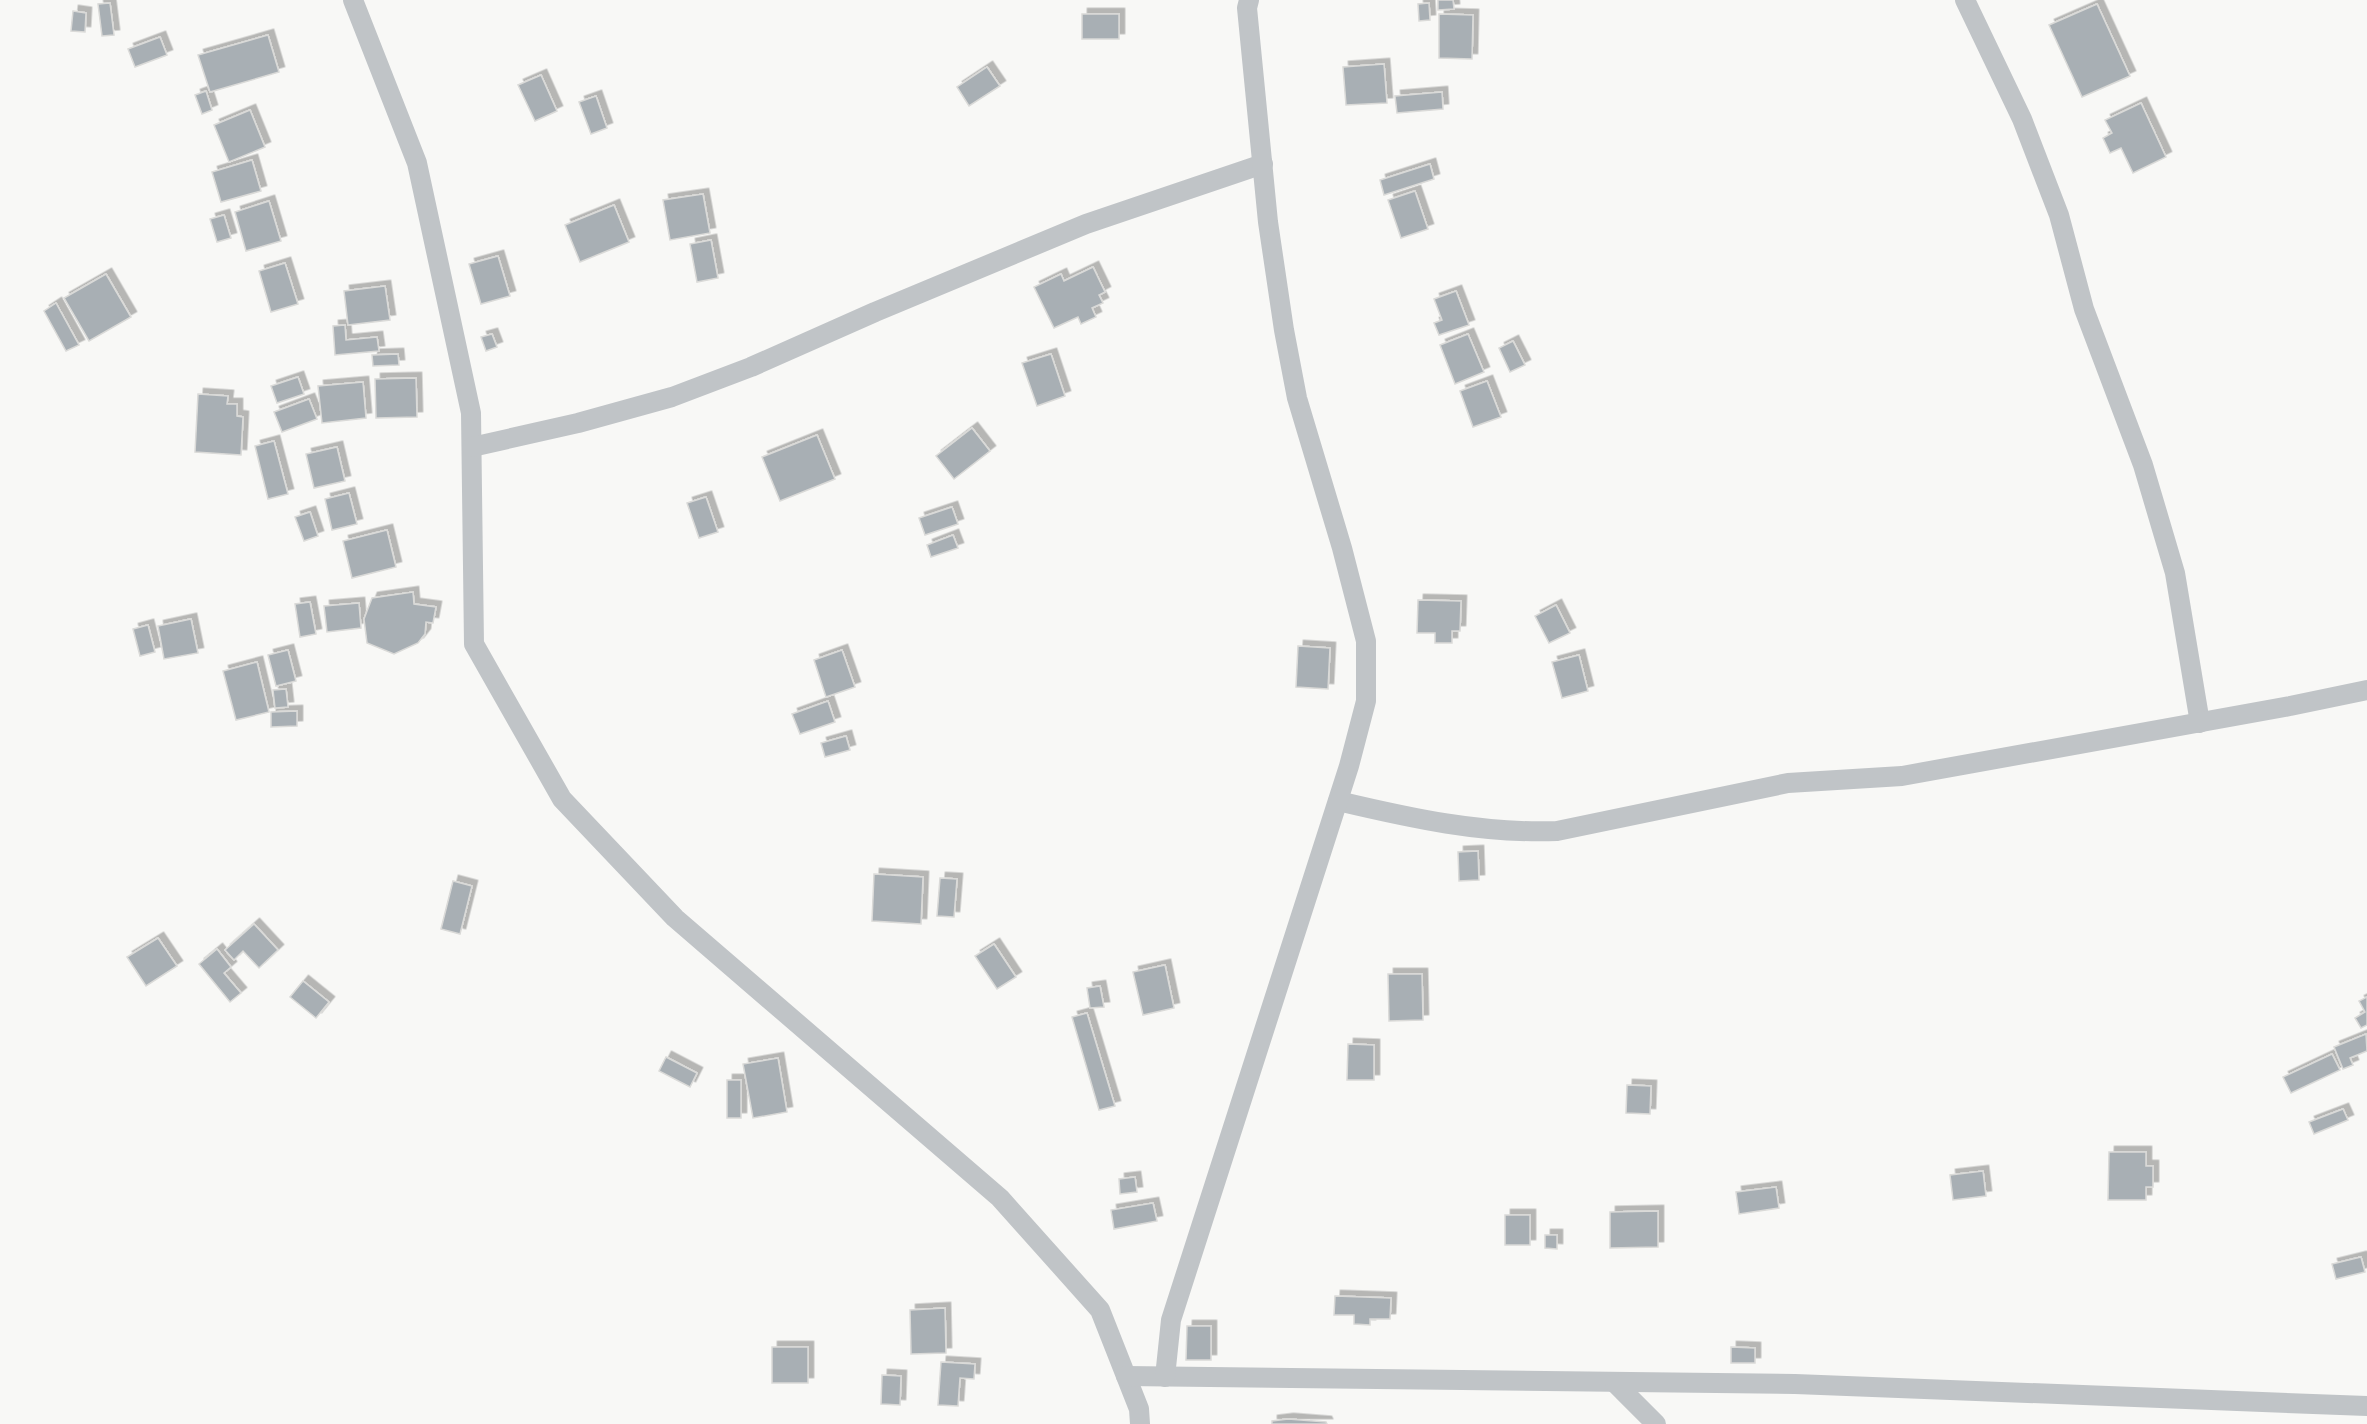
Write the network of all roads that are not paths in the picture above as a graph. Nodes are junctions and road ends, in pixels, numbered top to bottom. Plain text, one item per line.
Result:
1 (353, 0) edge
2 (1249, 0) edge
3 (1965, 0) edge
4 (1263, 164) junction
5 (472, 447) junction
6 (2367, 690) edge
7 (2200, 723) junction
8 (1338, 801) junction
9 (1126, 1376) junction
10 (1165, 1377) junction
11 (1615, 1383) junction
12 (2367, 1406) edge
13 (1140, 1424) edge
14 (1656, 1424) edge

1 - 5 street
2 - 4 street
3 - 7 street
4 - 5 street
4 - 8 street
5 - 9 street
6 - 7 street
7 - 8 street
8 - 10 street
9 - 10 street
9 - 13 street
10 - 11 street
11 - 12 street
11 - 14 street

